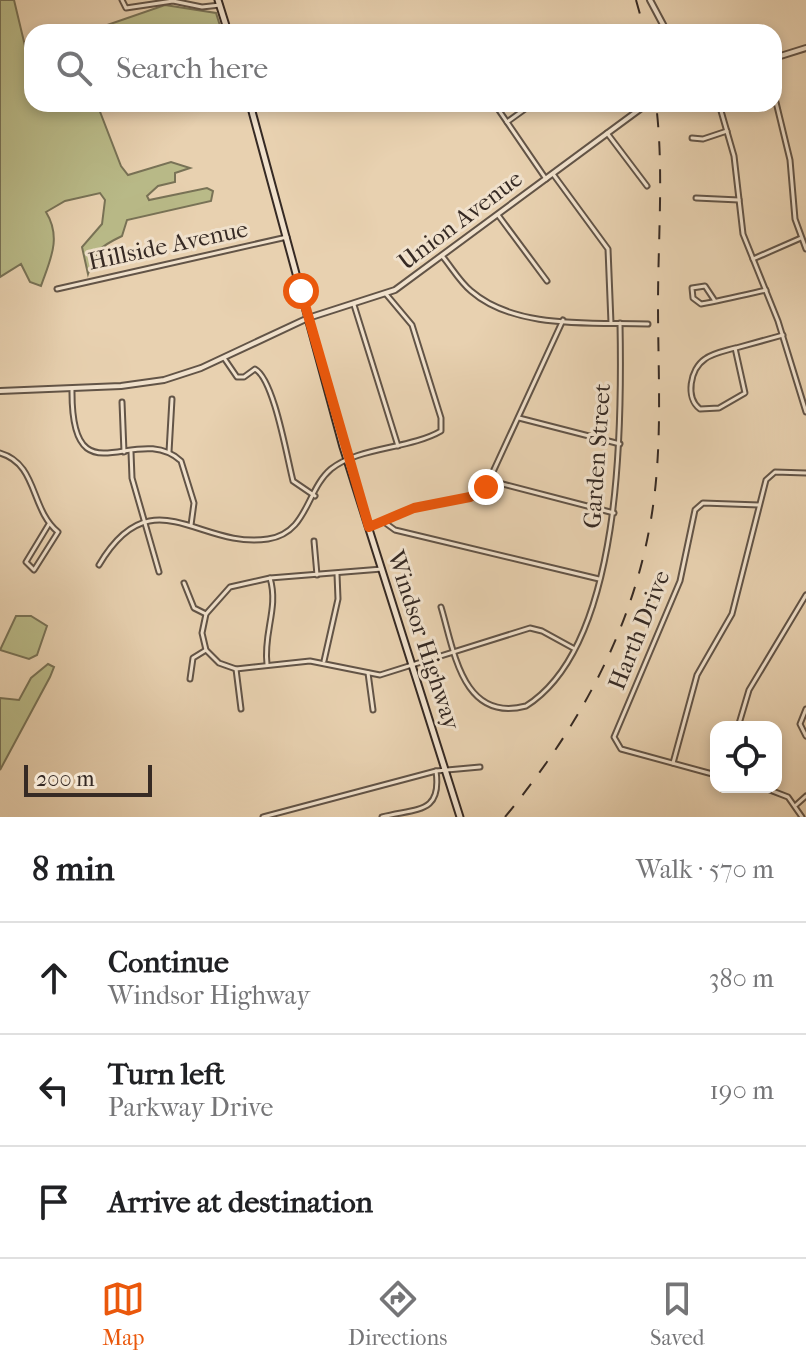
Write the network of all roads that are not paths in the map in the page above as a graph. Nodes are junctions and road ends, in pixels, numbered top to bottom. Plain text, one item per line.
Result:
1 (122, 0) edge
2 (172, 0) edge
3 (650, 0) edge
4 (219, 2) edge
5 (226, 24) edge
6 (663, 24) edge
7 (806, 48) edge
8 (782, 56) edge
9 (252, 112) edge
10 (500, 112) edge
11 (521, 112) edge
12 (636, 112) edge
13 (721, 112) edge
14 (778, 112) edge
15 (507, 122) junction
16 (727, 131) junction
17 (607, 133) junction
18 (692, 138) dead end
19 (553, 174) junction
20 (546, 179) junction
21 (647, 186) dead end
22 (696, 198) dead end
23 (739, 200) junction
24 (498, 215) junction
25 (287, 237) junction
26 (801, 238) junction
27 (806, 249) edge
28 (443, 257) junction
29 (752, 259) junction
30 (547, 281) dead end
31 (57, 289) dead end
32 (766, 290) junction
33 (386, 294) junction
34 (715, 301) junction
35 (354, 305) junction
36 (308, 318) junction
37 (563, 320) junction
38 (611, 323) junction
39 (620, 323) junction
40 (648, 324) dead end
41 (783, 335) junction
42 (735, 348) junction
43 (223, 357) junction
44 (72, 388) junction
45 (0, 391) edge
46 (172, 399) dead end
47 (122, 402) dead end
48 (806, 412) edge
49 (518, 417) junction
50 (620, 444) junction
51 (398, 446) junction
52 (124, 452) junction
53 (131, 452) junction
54 (169, 452) junction
55 (0, 453) edge
56 (348, 461) junction
57 (806, 473) edge
58 (491, 481) junction
59 (315, 496) junction
60 (759, 505) junction
61 (614, 513) junction
62 (384, 522) junction
63 (145, 523) junction
64 (49, 524) junction
65 (191, 525) junction
66 (369, 527) junction
67 (314, 541) dead end
68 (99, 565) dead end
69 (382, 569) junction
70 (159, 572) dead end
71 (337, 574) junction
72 (317, 575) junction
73 (270, 578) junction
74 (599, 579) junction
75 (184, 583) dead end
76 (806, 595) edge
77 (441, 607) dead end
78 (206, 614) junction
79 (573, 648) junction
80 (206, 650) junction
81 (455, 651) junction
82 (324, 662) junction
83 (267, 664) junction
84 (413, 665) junction
85 (236, 669) junction
86 (368, 673) junction
87 (190, 679) dead end
88 (241, 709) dead end
89 (806, 709) edge
90 (373, 710) dead end
91 (740, 721) edge
92 (806, 736) edge
93 (673, 763) junction
94 (480, 767) dead end
95 (446, 769) junction
96 (436, 771) junction
97 (710, 773) edge
98 (782, 793) edge
99 (806, 796) edge
100 (796, 805) junction
101 (263, 817) edge
102 (382, 817) edge
103 (460, 817) edge
104 (802, 817) edge

1 - 2 street
2 - 4 street
3 - 6 street
4 - 5 main road
7 - 8 street
9 - 25 main road, Windsor Highway
10 - 15 street
11 - 15 street
12 - 17 street, Union Avenue
13 - 16 street
14 - 26 street
15 - 20 street
16 - 18 street
16 - 23 street
17 - 19 street, Union Avenue
17 - 21 street
19 - 20 street, Union Avenue
19 - 38 street
20 - 24 street, Union Avenue
22 - 23 street
23 - 29 street
24 - 28 street, Union Avenue
24 - 30 street
25 - 31 street, Hillside Avenue
25 - 36 main road, Windsor Highway
26 - 27 street
26 - 29 street
28 - 33 street, Union Avenue
28 - 37 street
29 - 32 street
32 - 34 street
32 - 41 street
33 - 35 street, Union Avenue
33 - 51 street
34 - 34 street
35 - 36 street, Union Avenue
35 - 51 street
36 - 43 street, Union Avenue
36 - 56 main road, Windsor Highway
37 - 38 street
37 - 49 street
38 - 39 street
39 - 40 street
39 - 50 street, Garden Street
41 - 42 street
41 - 48 street
42 - 42 street
43 - 44 street, Union Avenue
43 - 59 street
44 - 45 street, Union Avenue
44 - 52 street
46 - 54 street
47 - 52 street
49 - 50 street
49 - 58 street
50 - 61 street, Garden Street
51 - 56 street
52 - 53 street
53 - 54 street
53 - 63 street
54 - 65 street
55 - 64 street
56 - 59 street
56 - 66 main road, Windsor Highway
57 - 60 street
58 - 61 street
58 - 62 street
59 - 65 street
60 - 93 street
60 - 93 street, Harth Drive
61 - 74 street, Garden Street
62 - 66 street
62 - 74 street
63 - 65 street
63 - 68 street
63 - 70 street
64 - 64 street
66 - 69 main road, Windsor Highway
67 - 72 street
69 - 71 street
69 - 84 main road, Windsor Highway
71 - 72 street
71 - 82 street
72 - 73 street
73 - 78 street
73 - 83 street
74 - 79 street, Garden Street
75 - 78 street
76 - 91 street
77 - 81 street, Garden Street
78 - 80 street
79 - 81 street
79 - 81 street, Garden Street
80 - 85 street
80 - 87 street
81 - 84 street
82 - 83 street
82 - 86 street
83 - 85 street
84 - 86 street
84 - 95 main road, Windsor Highway
85 - 88 street
86 - 90 street
89 - 92 street
93 - 97 street, Harth Drive
94 - 95 street
95 - 96 street
95 - 103 main road, Windsor Highway
96 - 101 street
96 - 102 street
98 - 100 street
99 - 100 street
100 - 104 street

